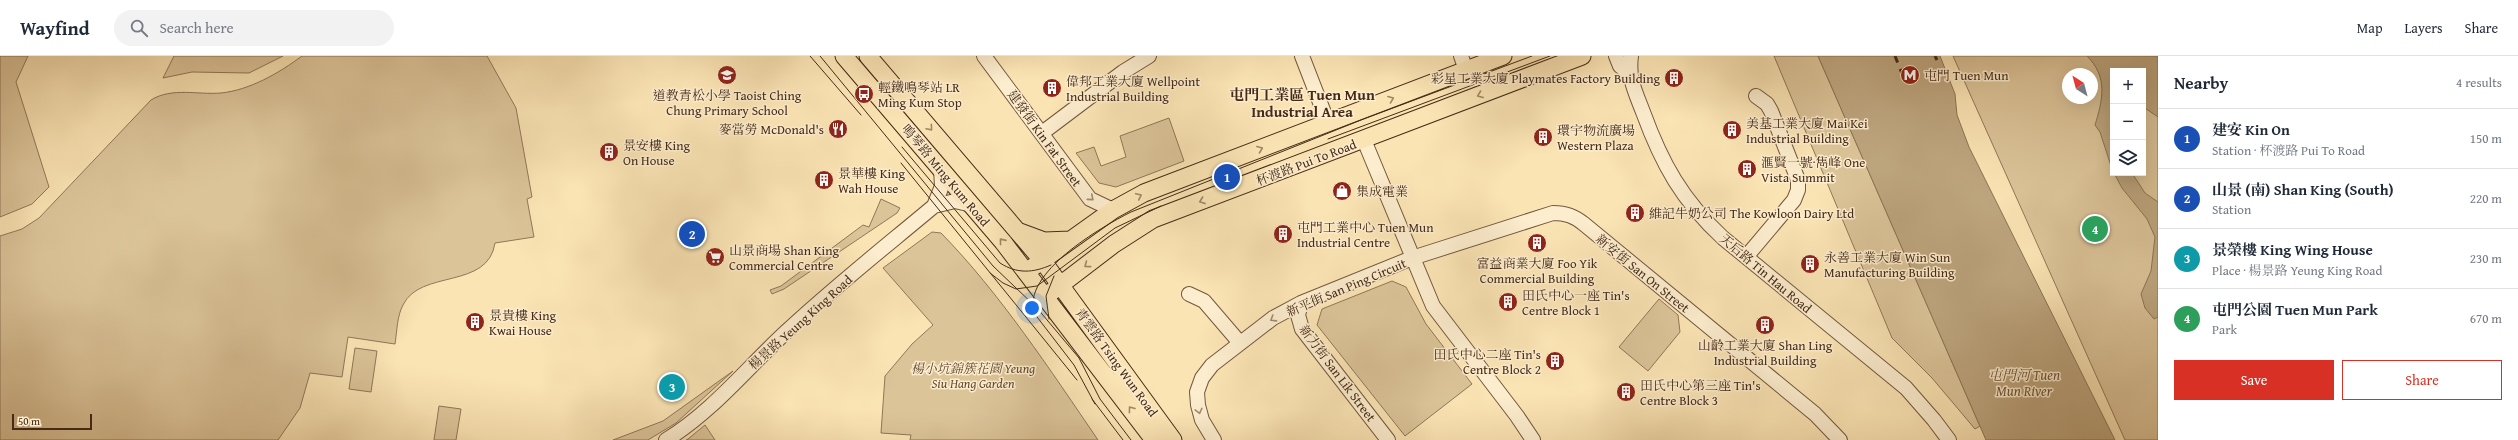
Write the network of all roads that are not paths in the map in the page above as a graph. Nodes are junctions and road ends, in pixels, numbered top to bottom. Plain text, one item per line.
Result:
1 (844, 56) edge
2 (868, 56) edge
3 (984, 56) edge
4 (1149, 56) edge
5 (1302, 56) edge
6 (1502, 56) edge
7 (1582, 56) edge
8 (1616, 56) edge
9 (1631, 56) edge
10 (1464, 63) edge
11 (1629, 73) junction
12 (1756, 96) dead end
13 (1328, 123) junction
14 (1042, 133) junction
15 (1364, 140) junction
16 (941, 169) junction
17 (972, 205) junction
18 (934, 206) junction
19 (1113, 210) junction
20 (1017, 231) junction
21 (1071, 240) junction
22 (1746, 257) junction
23 (1412, 258) junction
24 (1042, 260) junction
25 (1026, 272) junction
26 (1060, 285) junction
27 (1189, 294) dead end
28 (1046, 296) junction
29 (1301, 303) junction
30 (1240, 343) junction
31 (666, 440) edge
32 (1154, 440) edge
33 (1173, 440) edge
34 (1214, 440) edge
35 (1388, 440) edge
36 (1533, 440) edge
37 (1840, 440) edge
38 (1949, 440) edge

1 - 16 main road, 鳴琴路 Ming Kum Road
2 -> 20 main road, 鳴琴路 Ming Kum Road
3 - 14 street, 建發街 Kin Fat Street
4 - 14 street
5 - 13 street
6 - 10 main road
7 -> 15 main road, 杯渡路 Pui To Road
8 - 11 street, 天后路 Tin Hau Road
9 - 11 street, 天后路 Tin Hau Road
13 -> 10 main road
11 - 22 street, 天后路 Tin Hau Road
12 - 22 street
19 -> 13 main road
14 -> 19 street, 建發街 Kin Fat Street
15 - 23 street
15 -> 26 main road, 杯渡路 Pui To Road
16 - 17 main road, 鳴琴路 Ming Kum Road
16 - 18 street, 楊景路 Yeung King Road
17 - 18 street, 楊景路 Yeung King Road
25 -> 17 main road, 鳴琴路 Ming Kum Road
18 - 31 street, 楊景路 Yeung King Road
19 - 21 main road
20 - 21 main road
20 - 24 main road, 鳴琴路 Ming Kum Road
21 - 24 main road
22 - 38 street, 天后路 Tin Hau Road
23 - 29 street, 新平街 San Ping Circuit
23 - 36 street
23 - 37 street, 新安街 San On Street
24 - 25 main road
24 - 26 main road, 鳴琴路 Ming Kum Road
25 - 28 main road, 鳴琴路 Ming Kum Road
26 - 28 main road, 杯渡路 Pui To Road
26 - 33 main road, 青雲路 Tsing Wun Road
27 - 30 street
32 -> 28 main road, 青雲路 Tsing Wun Road
29 -> 30 street, 新平街 San Ping Circuit
29 - 35 street, 新力街 San Lik Street
30 -> 34 street, 新平街 San Ping Circuit

